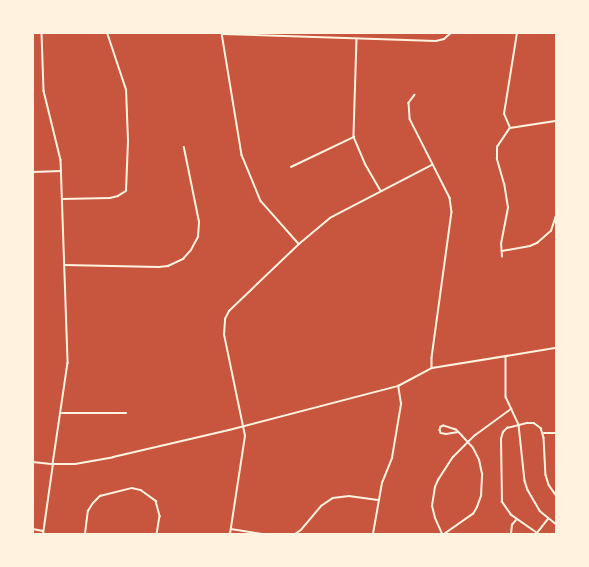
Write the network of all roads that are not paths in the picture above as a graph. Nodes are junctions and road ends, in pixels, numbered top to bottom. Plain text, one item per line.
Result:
1 (42, 33) edge
2 (107, 33) edge
3 (451, 33) edge
4 (517, 33) edge
5 (222, 34) edge
6 (357, 38) junction
7 (415, 95) dead end
8 (556, 121) edge
9 (510, 128) junction
10 (354, 137) junction
11 (184, 148) dead end
12 (432, 165) junction
13 (291, 167) dead end
14 (61, 170) junction
15 (33, 172) edge
16 (381, 191) junction
17 (62, 198) junction
18 (556, 216) edge
19 (298, 244) junction
20 (502, 251) junction
21 (502, 257) dead end
22 (65, 265) junction
23 (556, 348) edge
24 (506, 357) junction
25 (432, 368) junction
26 (398, 386) junction
27 (511, 409) junction
28 (62, 413) junction
29 (126, 413) dead end
30 (519, 425) junction
31 (243, 427) junction
32 (458, 432) junction
33 (544, 433) junction
34 (556, 433) edge
35 (468, 443) junction
36 (33, 462) edge
37 (53, 464) junction
38 (556, 495) edge
39 (378, 500) junction
40 (548, 519) junction
41 (516, 520) junction
42 (556, 524) edge
43 (33, 529) edge
44 (231, 529) junction
45 (43, 532) edge
46 (538, 533) edge
47 (85, 534) edge
48 (157, 534) edge
49 (230, 534) edge
50 (264, 534) edge
51 (295, 534) edge
52 (373, 534) edge
53 (443, 534) edge
54 (511, 534) edge

1 - 14 street
2 - 17 street
3 - 6 street
4 - 9 street
5 - 6 street
5 - 19 street
6 - 10 street
7 - 12 street
8 - 9 street
9 - 20 street
10 - 13 street
10 - 16 street
11 - 22 street
12 - 16 street
12 - 25 street
14 - 15 street
14 - 17 street
16 - 19 street
17 - 22 street
18 - 20 street
19 - 31 street
20 - 21 street
22 - 28 street
23 - 24 main road
24 - 25 main road
24 - 27 street
25 - 26 main road
26 - 31 main road
26 - 39 street
27 - 30 street
27 - 35 street
28 - 29 street
28 - 37 street
30 - 33 street
30 - 40 street
30 - 41 street
31 - 37 main road
31 - 44 street
32 - 32 street
32 - 35 street
33 - 34 street
33 - 38 street
35 - 53 street
35 - 53 street
36 - 37 street
37 - 45 main road
39 - 51 street
39 - 52 street
40 - 42 street
40 - 46 street
41 - 46 street
41 - 54 street
43 - 45 street
44 - 49 street
44 - 50 street
47 - 48 street

